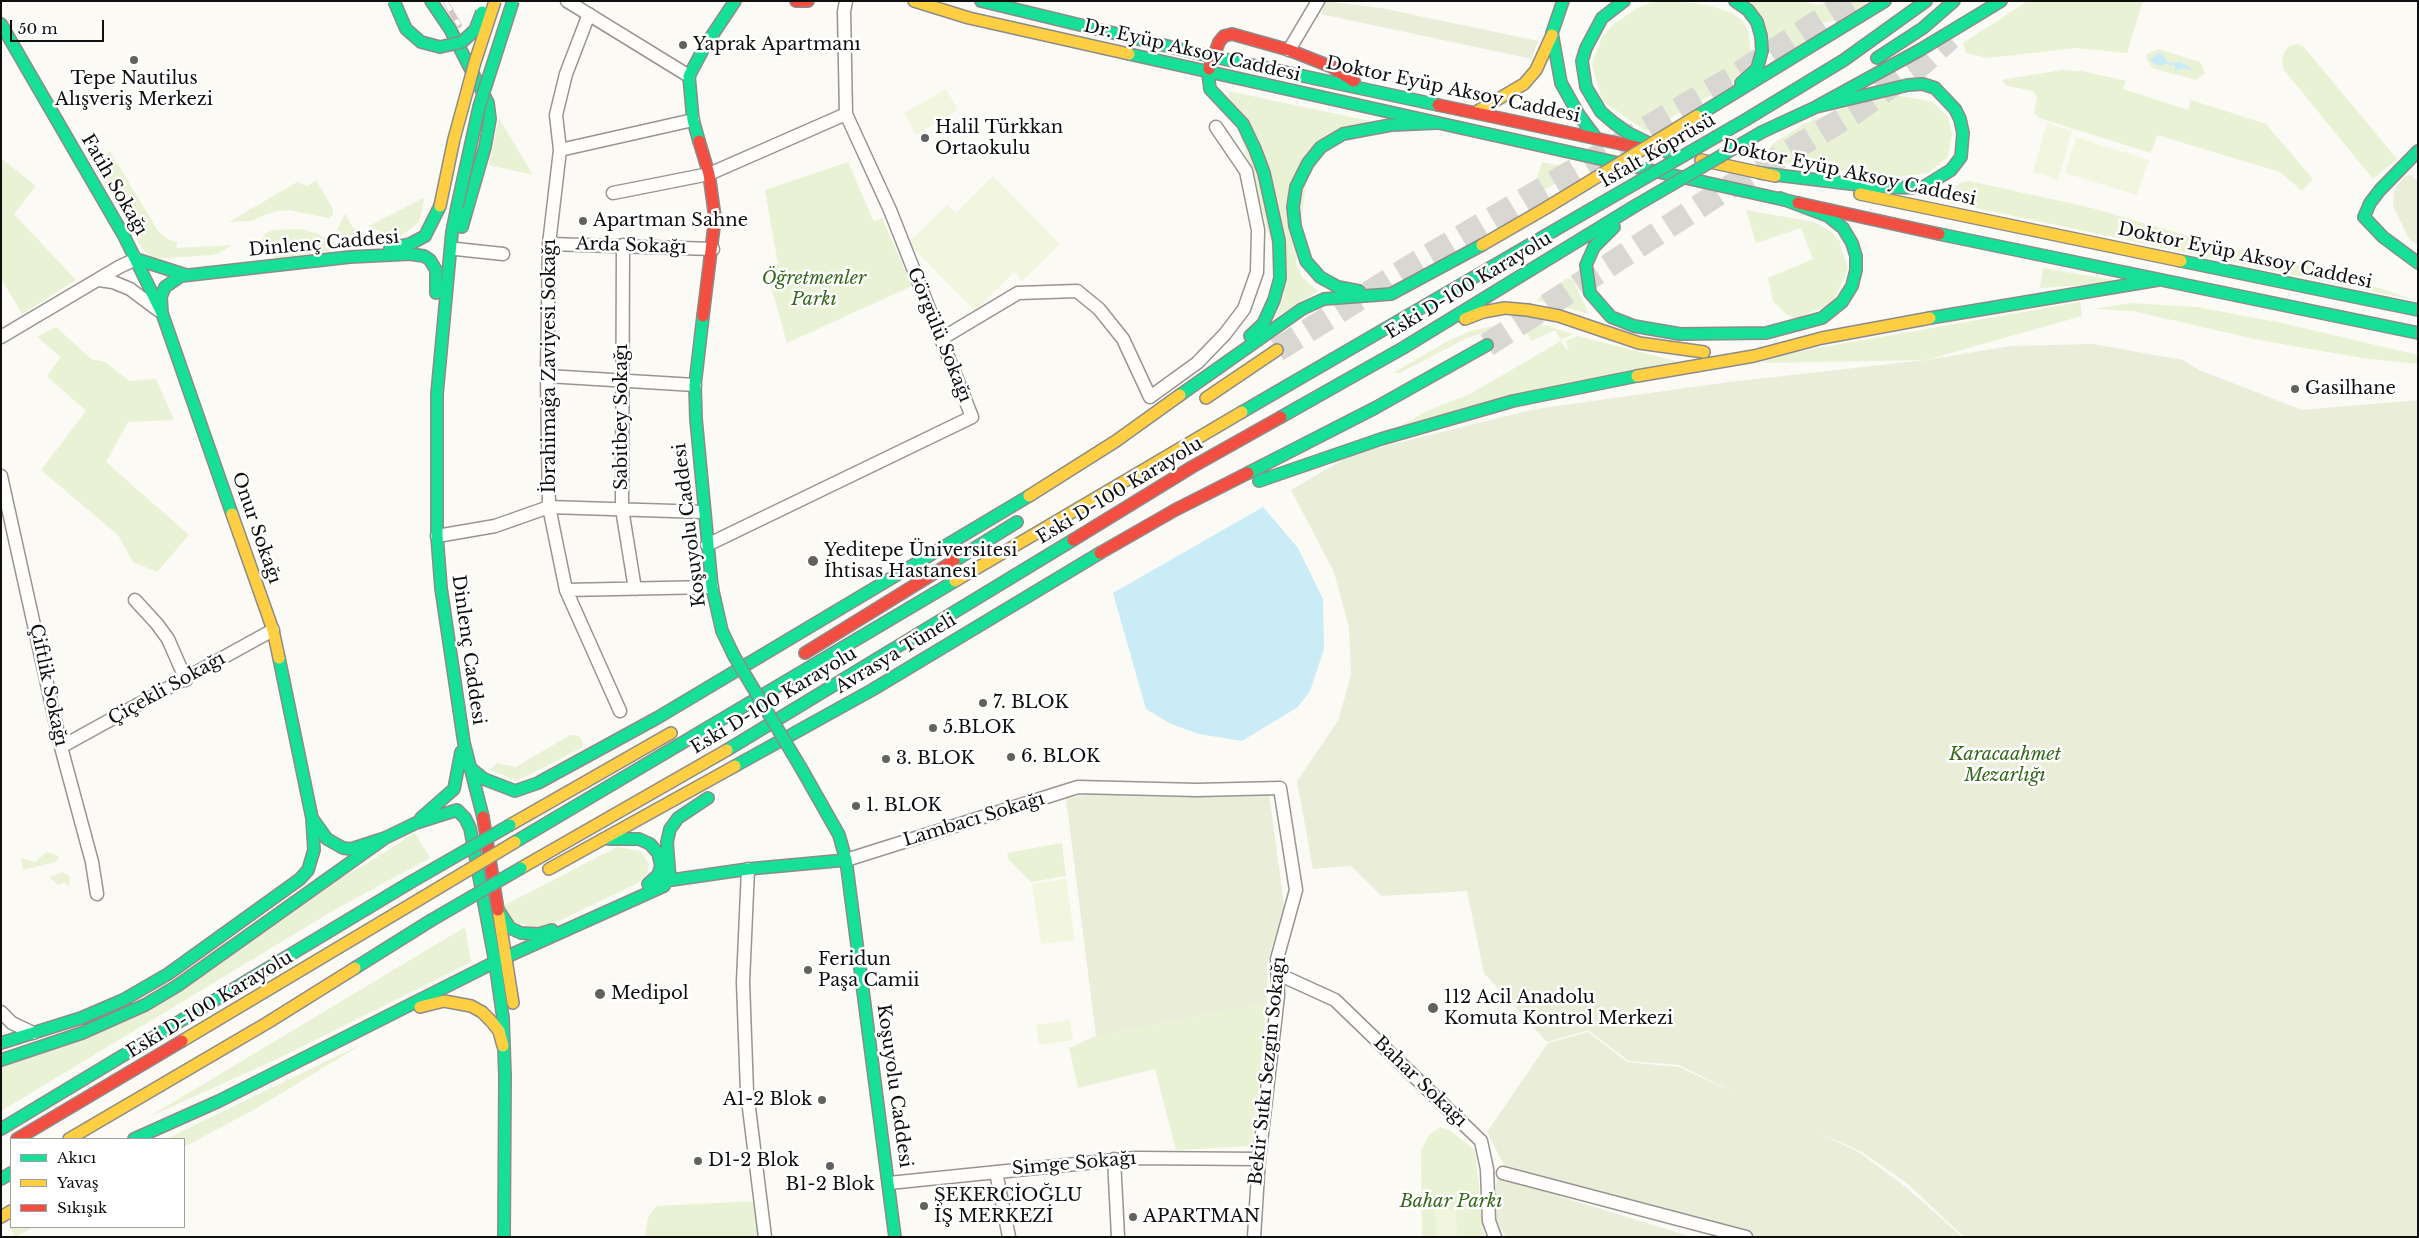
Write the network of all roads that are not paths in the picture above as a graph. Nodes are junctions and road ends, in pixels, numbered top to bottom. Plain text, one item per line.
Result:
1 (394, 1) edge
2 (431, 1) edge
3 (487, 1) edge
4 (495, 1) edge
5 (513, 1) edge
6 (567, 1) edge
7 (735, 1) edge
8 (796, 1) edge
9 (808, 1) edge
10 (846, 1) edge
11 (905, 1) edge
12 (960, 1) edge
13 (981, 1) edge
14 (1008, 1) edge
15 (1318, 1) edge
16 (1563, 1) edge
17 (1624, 1) edge
18 (1735, 1) edge
19 (1885, 1) edge
20 (1926, 1) edge
21 (1954, 1) edge
22 (2001, 1) edge
23 (917, 3) edge
24 (1018, 10) junction
25 (589, 14) junction
26 (958, 16) junction
27 (1, 24) edge
28 (1552, 33) junction
29 (1290, 50) junction
30 (1214, 56) junction
31 (1208, 73) junction
32 (689, 76) junction
33 (1366, 89) junction
34 (1816, 107) junction
35 (1476, 112) junction
36 (846, 114) junction
37 (1697, 116) junction
38 (693, 120) junction
39 (1436, 123) junction
40 (1216, 127) dead end
41 (1762, 132) junction
42 (1596, 138) junction
43 (560, 150) junction
44 (2418, 152) edge
45 (1669, 154) junction
46 (1760, 173) junction
47 (709, 174) junction
48 (613, 193) dead end
49 (1780, 198) junction
50 (1634, 206) junction
51 (1546, 208) junction
52 (1586, 212) joint
53 (549, 244) junction
54 (622, 245) junction
55 (456, 249) junction
56 (713, 250) junction
57 (503, 254) dead end
58 (350, 257) junction
59 (136, 260) junction
60 (2418, 263) edge
61 (448, 272) junction
62 (186, 275) junction
63 (99, 280) junction
64 (2158, 280) junction
65 (1401, 289) junction
66 (1415, 295) dead end
67 (2418, 310) edge
68 (162, 313) junction
69 (1382, 317) dead end
70 (2418, 333) edge
71 (1, 336) edge
72 (941, 339) junction
73 (1487, 344) tunnel mouth
74 (1402, 348) junction
75 (1276, 350) tunnel mouth
76 (1754, 356) junction
77 (547, 376) junction
78 (621, 380) junction
79 (1201, 382) junction
80 (695, 384) junction
81 (1198, 403) dead end
82 (437, 410) junction
83 (1218, 426) junction
84 (1, 476) edge
85 (548, 508) junction
86 (622, 509) junction
87 (1175, 510) junction
88 (704, 512) junction
89 (1031, 513) dead end
90 (437, 536) junction
91 (708, 545) junction
92 (635, 588) junction
93 (712, 588) junction
94 (566, 590) junction
95 (134, 600) dead end
96 (273, 630) junction
97 (794, 659) dead end
98 (186, 680) junction
99 (760, 680) dead end
100 (872, 690) junction
101 (743, 691) dead end
102 (620, 711) dead end
103 (683, 726) dead end
104 (464, 744) junction
105 (62, 747) junction
106 (469, 767) junction
107 (748, 772) dead end
108 (1280, 788) joint
109 (716, 793) dead end
110 (312, 818) junction
111 (416, 823) junction
112 (385, 838) junction
113 (607, 839) junction
114 (846, 860) junction
115 (748, 869) junction
116 (542, 873) dead end
117 (670, 880) junction
118 (648, 884) junction
119 (508, 892) dead end
120 (97, 894) dead end
121 (498, 910) junction
122 (474, 913) dead end
123 (560, 934) junction
124 (397, 956) dead end
125 (507, 957) junction
126 (495, 962) junction
127 (1278, 974) junction
128 (514, 1009) junction
129 (1, 1012) edge
130 (267, 1023) junction
131 (33, 1034) junction
132 (1, 1043) edge
133 (334, 1044) junction
134 (503, 1046) junction
135 (1, 1060) edge
136 (91, 1073) junction
137 (505, 1106) junction
138 (1, 1116) edge
139 (1, 1129) edge
140 (19, 1138) edge
141 (71, 1138) edge
142 (136, 1138) edge
143 (1114, 1159) junction
144 (1259, 1159) junction
145 (996, 1172) junction
146 (1503, 1173) dead end
147 (889, 1183) junction
148 (503, 1234) edge
149 (765, 1237) edge
150 (894, 1237) edge
151 (1009, 1237) edge
152 (1118, 1237) edge
153 (1254, 1237) edge
154 (1495, 1237) edge
155 (1746, 1237) edge

1 - 3 main road, bridge
2 - 55 main road
4 - 58 main road, bridge
5 - 61 main road, bridge
6 - 25 street
7 - 32 main road
8 - 9 main road
10 - 36 street, Görgülü Sokağı
11 - 23 main road, Dr. Eyüp Aksoy Caddesi
12 - 26 main road
13 - 24 main road, Doktor Eyüp Aksoy Caddesi
14 - 24 main road
15 - 29 street
16 - 28 main road
17 - 45 main road
18 - 37 main road
19 - 37 main road
20 - 52 main road, İsfalt Köprüsü, bridge
21 - 41 main road
22 - 34 main road
23 - 26 main road, Dr. Eyüp Aksoy Caddesi
24 - 30 main road, Doktor Eyüp Aksoy Caddesi
25 - 32 street
25 - 43 street, İbrahimağa Zaviyesi Sokağı
26 - 31 main road, Dr. Eyüp Aksoy Caddesi
27 - 59 main road, Fatih Sokağı
28 - 35 main road
28 - 42 main road
29 - 30 main road
29 - 33 main road
30 - 31 main road
30 - 33 main road, Doktor Eyüp Aksoy Caddesi
31 - 39 main road, Dr. Eyüp Aksoy Caddesi
31 - 79 main road
32 - 38 main road, Koşuyolu Caddesi
33 - 35 main road, Doktor Eyüp Aksoy Caddesi
34 - 41 main road
34 - 46 main road
35 - 42 main road, Doktor Eyüp Aksoy Caddesi
36 - 47 street
36 - 72 street, Görgülü Sokağı
37 - 51 main road, bridge
38 - 43 street
38 - 47 main road, Koşuyolu Caddesi
39 - 49 main road, Dr. Eyüp Aksoy Caddesi
39 - 65 main road
40 - 72 street
41 - 50 main road, İsfalt Köprüsü, bridge
42 - 45 main road, Doktor Eyüp Aksoy Caddesi
43 - 53 street, İbrahimağa Zaviyesi Sokağı
44 - 60 main road
45 - 46 main road, Doktor Eyüp Aksoy Caddesi
46 - 67 main road, Doktor Eyüp Aksoy Caddesi
47 - 48 street
47 - 56 main road, Koşuyolu Caddesi
49 - 50 main road
49 - 64 main road
50 - 74 main road, Eski D-100 Karayolu
51 - 65 main road
51 - 66 main road
52 - 83 main road, Eski D-100 Karayolu
53 - 54 street, Arda Sokağı
53 - 77 street, İbrahimağa Zaviyesi Sokağı
54 - 56 street, Arda Sokağı
54 - 78 street, Sabitbey Sokağı
55 - 57 street
55 - 61 main road
56 - 80 main road, Koşuyolu Caddesi
58 - 62 main road, Dinlenç Caddesi
58 - 82 main road, Dinlenç Caddesi
59 - 62 main road, Dinlenç Caddesi
59 - 63 street
59 - 68 main road, Onur Sokağı
61 - 82 main road, Dinlenç Caddesi
62 - 68 main road, Dinlenç Caddesi
63 - 68 street
63 - 71 street
64 - 70 main road
64 - 76 main road
65 - 79 main road
68 - 96 main road, Onur Sokağı
69 - 83 main road
72 - 91 street, Görgülü Sokağı
73 - 87 main road
74 - 76 main road
74 - 130 main road, Eski D-100 Karayolu, bridge
75 - 81 main road
76 - 87 main road
77 - 78 street
77 - 85 street, İbrahimağa Zaviyesi Sokağı
78 - 80 street
78 - 86 street, Sabitbey Sokağı
79 - 106 main road
80 - 88 main road, Koşuyolu Caddesi
82 - 90 main road, Dinlenç Caddesi
83 - 140 main road, Eski D-100 Karayolu, bridge
84 - 105 street, Çiftlik Sokağı
85 - 86 street
85 - 90 street
85 - 94 street, İbrahimağa Zaviyesi Sokağı
86 - 88 street
86 - 92 street, Sabitbey Sokağı
87 - 100 main road, Avrasya Tüneli
88 - 91 main road, Koşuyolu Caddesi
89 - 97 main road
90 - 104 main road, Dinlenç Caddesi
91 - 93 main road, Koşuyolu Caddesi
92 - 93 street
92 - 94 street
93 - 114 main road, Koşuyolu Caddesi, bridge
94 - 102 street, İbrahimağa Zaviyesi Sokağı
95 - 98 street
96 - 98 street, Çiçekli Sokağı
96 - 110 main road, Onur Sokağı
98 - 105 street, Çiçekli Sokağı
99 - 101 main road
100 - 107 main road
100 - 113 main road, Avrasya Tüneli
103 - 136 main road, bridge
104 - 106 main road
104 - 111 main road
105 - 120 street, Çiftlik Sokağı
106 - 121 main road
108 - 114 street, Lambacı Sokağı
108 - 127 street, Bekir Sıtkı Sezgin Sokağı
109 - 117 main road
110 - 112 main road
110 - 131 main road, Onur Sokağı
111 - 112 main road
111 - 126 main road
112 - 135 main road
113 - 116 main road, Avrasya Tüneli
113 - 118 main road
114 - 115 main road, Lambacı Sokağı
114 - 147 main road, Koşuyolu Caddesi
115 - 117 main road, Lambacı Sokağı
115 - 149 street
117 - 118 main road, Lambacı Sokağı
117 - 123 main road, Lambacı Sokağı
118 - 121 main road, Lambacı Sokağı
119 - 122 main road
121 - 125 main road
123 - 125 main road
123 - 128 main road
124 - 130 main road
125 - 126 main road
125 - 128 main road
126 - 133 main road
126 - 134 main road
127 - 144 street, Bekir Sıtkı Sezgin Sokağı
127 - 154 street, Bahar Sokağı
128 - 137 main road
129 - 131 street
130 - 141 main road
131 - 132 main road, Onur Sokağı
133 - 134 main road
133 - 142 main road
134 - 137 main road
136 - 138 main road
136 - 139 main road
137 - 148 main road
143 - 144 street, Simge Sokağı
143 - 145 street, Simge Sokağı
143 - 152 street
144 - 153 street, Bekir Sıtkı Sezgin Sokağı
145 - 147 street, Simge Sokağı
145 - 151 street
146 - 155 street
147 - 150 main road, Koşuyolu Caddesi

